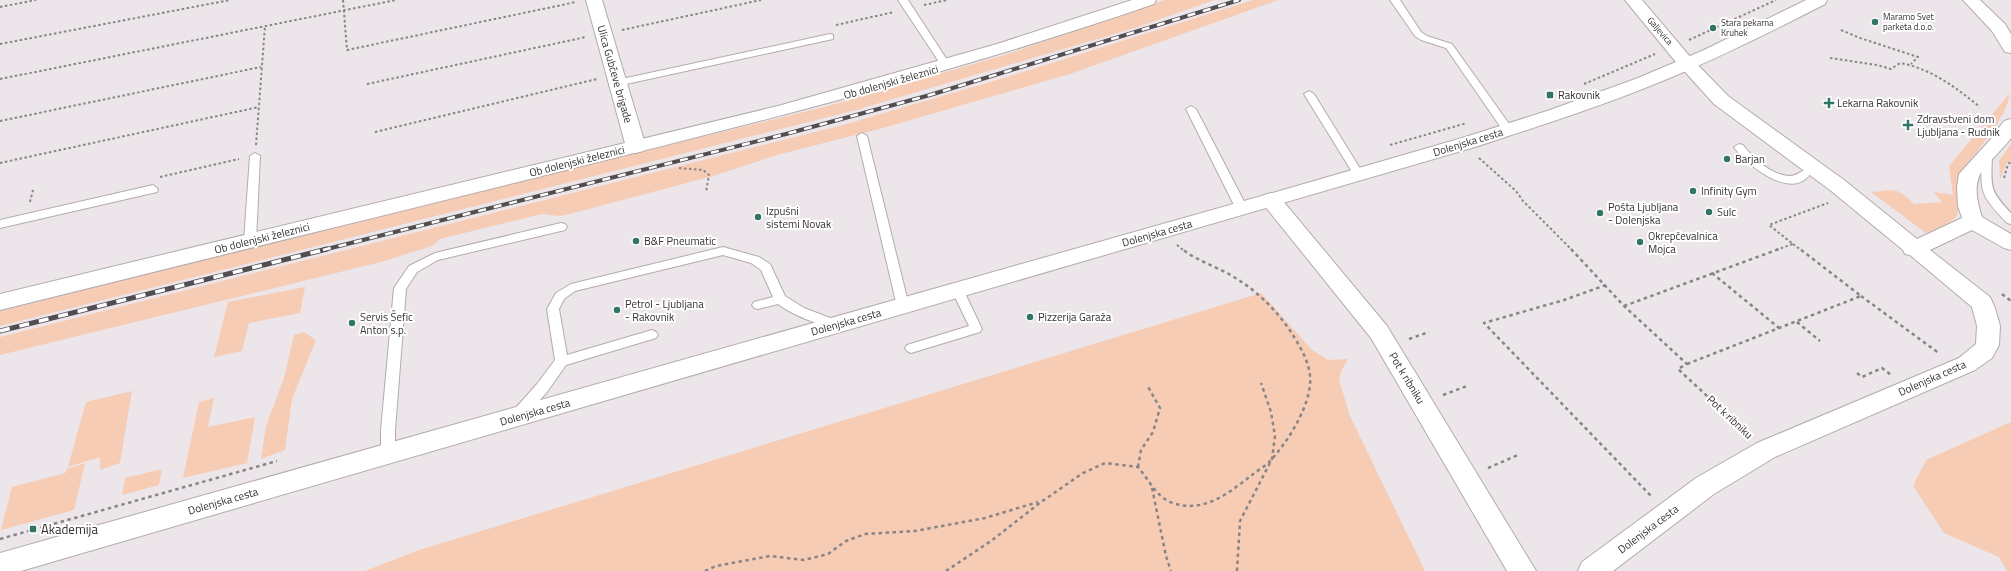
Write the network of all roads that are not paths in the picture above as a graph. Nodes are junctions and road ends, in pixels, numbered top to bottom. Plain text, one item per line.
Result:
1 (903, 0) edge
2 (1145, 0) edge
3 (1395, 0) edge
4 (1633, 0) edge
5 (1819, 0) edge
6 (1972, 0) edge
7 (586, 1) edge
8 (830, 37) dead end
9 (2011, 48) edge
10 (1686, 63) junction
11 (946, 66) junction
12 (617, 83) junction
13 (1309, 94) dead end
14 (1191, 109) dead end
15 (2011, 124) edge
16 (1508, 130) junction
17 (862, 136) dead end
18 (636, 147) junction
19 (255, 156) road end
20 (1987, 156) junction
21 (1805, 174) joint
22 (1359, 175) junction
23 (153, 189) dead end
24 (1271, 200) junction
25 (1242, 209) junction
26 (2011, 220) edge
27 (1973, 221) junction
28 (0, 224) edge
29 (561, 227) dead end
30 (250, 241) junction
31 (2011, 243) edge
32 (1913, 249) junction
33 (957, 289) junction
34 (780, 299) junction
35 (0, 302) edge
36 (758, 305) dead end
37 (902, 306) junction
38 (836, 325) junction
39 (652, 335) dead end
40 (911, 348) dead end
41 (562, 361) junction
42 (515, 418) junction
43 (388, 454) junction
44 (0, 565) edge
45 (1522, 571) edge
46 (1592, 571) edge

1 - 11 lane
2 - 11 street, Ob dolenjski železnici
3 - 16 lane
4 - 10 street, Galjevica
5 - 10 street, Dolenjska cesta
6 - 9 street
7 - 12 street, Ulica Gubčeve brigade
8 - 12 lane
10 - 16 street, Dolenjska cesta
10 - 32 street, Dolenjska cesta
11 - 18 street, Ob dolenjski železnici
12 - 18 street, Ulica Gubčeve brigade
13 - 22 lane
14 - 25 lane
15 - 20 street
16 - 22 street, Dolenjska cesta
17 - 37 lane
18 - 30 street, Ob dolenjski železnici
19 - 30 lane
20 - 26 lane
20 - 27 street
21 - 21 lane
22 - 24 street, Dolenjska cesta
23 - 28 lane
24 - 25 street, Dolenjska cesta
24 - 45 street, Pot k ribniku
25 - 33 street, Dolenjska cesta
27 - 31 street
27 - 32 street
29 - 43 lane
30 - 35 street, Ob dolenjski železnici
32 - 46 street, Dolenjska cesta
33 - 37 street, Dolenjska cesta
33 - 40 lane
34 - 36 lane
34 - 38 lane
34 - 41 lane
37 - 38 street, Dolenjska cesta
38 - 42 street, Dolenjska cesta
39 - 41 lane
41 - 42 lane
42 - 43 street, Dolenjska cesta
43 - 44 street, Dolenjska cesta

